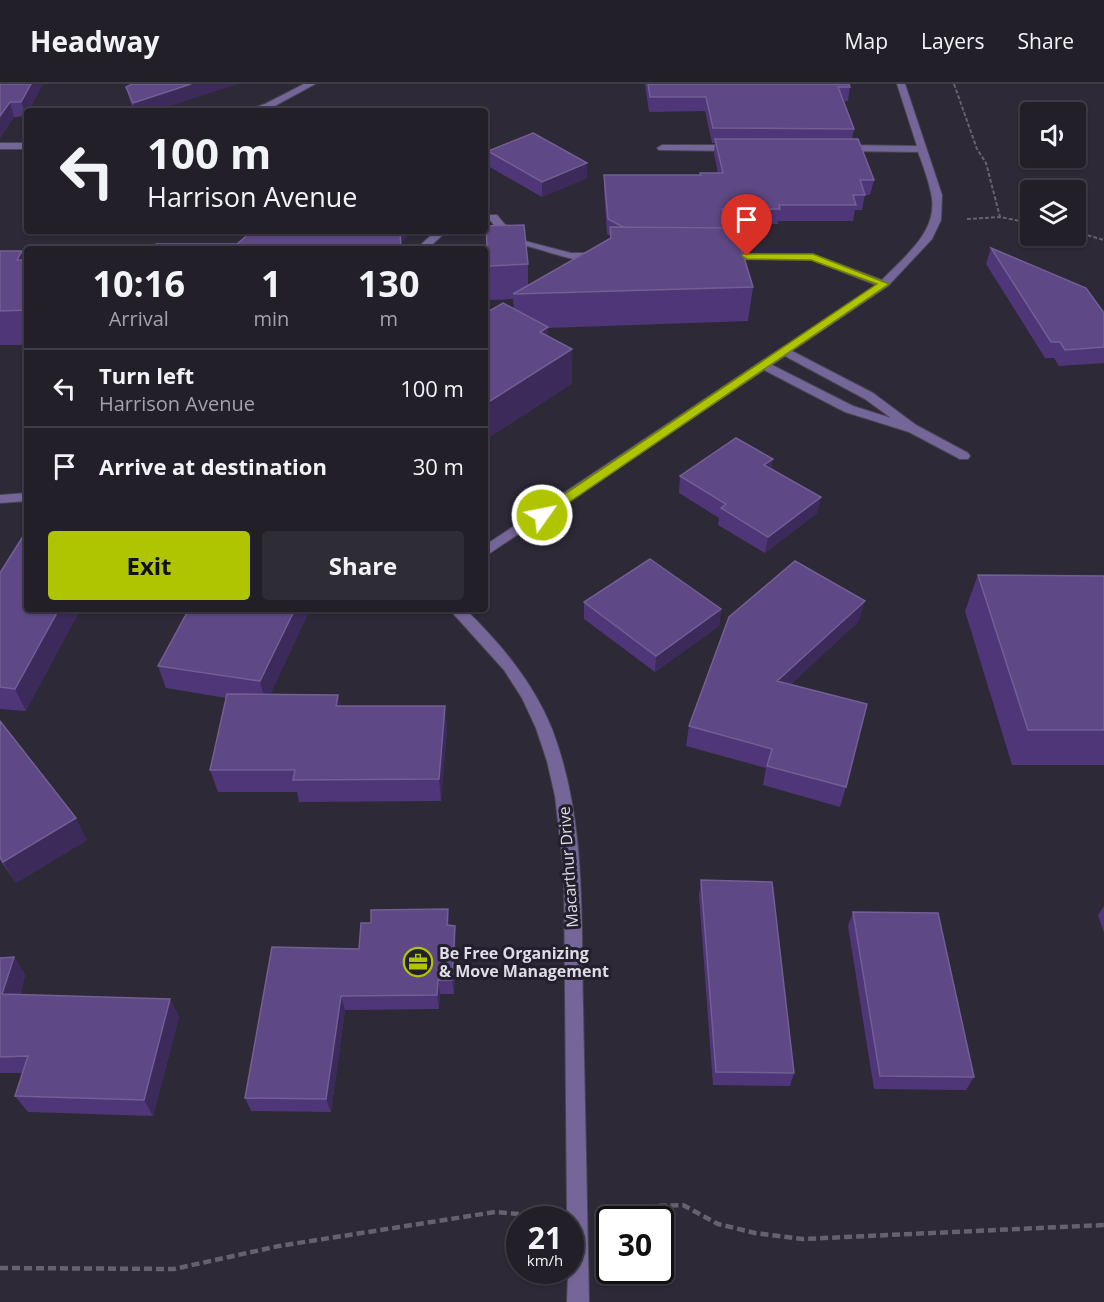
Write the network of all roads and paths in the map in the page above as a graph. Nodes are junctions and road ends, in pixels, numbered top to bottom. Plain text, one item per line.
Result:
1 (311, 84) edge
2 (901, 84) edge
3 (954, 84) edge
4 (260, 108) edge
5 (0, 146) edge
6 (24, 146) edge
7 (662, 148) dead end
8 (744, 148) edge
9 (827, 148) edge
10 (921, 149) junction
11 (1000, 217) junction
12 (488, 218) edge
13 (936, 220) junction
14 (1020, 221) edge
15 (438, 234) edge
16 (1086, 235) edge
17 (1104, 240) edge
18 (513, 241) junction
19 (424, 246) edge
20 (488, 248) edge
21 (617, 256) edge
22 (709, 256) edge
23 (884, 284) junction
24 (784, 351) junction
25 (764, 365) junction
26 (912, 428) junction
27 (964, 456) dead end
28 (24, 497) edge
29 (0, 499) edge
30 (488, 550) edge
31 (459, 612) edge
32 (576, 1206) edge
33 (506, 1213) edge
34 (584, 1218) edge
35 (1104, 1225) edge
36 (0, 1268) edge
37 (578, 1284) edge
38 (578, 1302) edge

1 - 4 street
2 - 10 street
3 - 11 path
5 - 6 street
7 - 8 street
9 - 10 street
10 - 13 street
11 - 13 path
11 - 14 path
12 - 18 street
13 - 23 street
15 - 19 street
16 - 17 path
18 - 20 street
18 - 21 street
22 - 23 street
23 - 24 street
24 - 25 street
24 - 26 street
25 - 26 street
25 - 30 street
26 - 27 street
28 - 29 street
31 - 32 street, Macarthur Drive
33 - 36 path
34 - 35 path
37 - 38 street, Macarthur Drive

